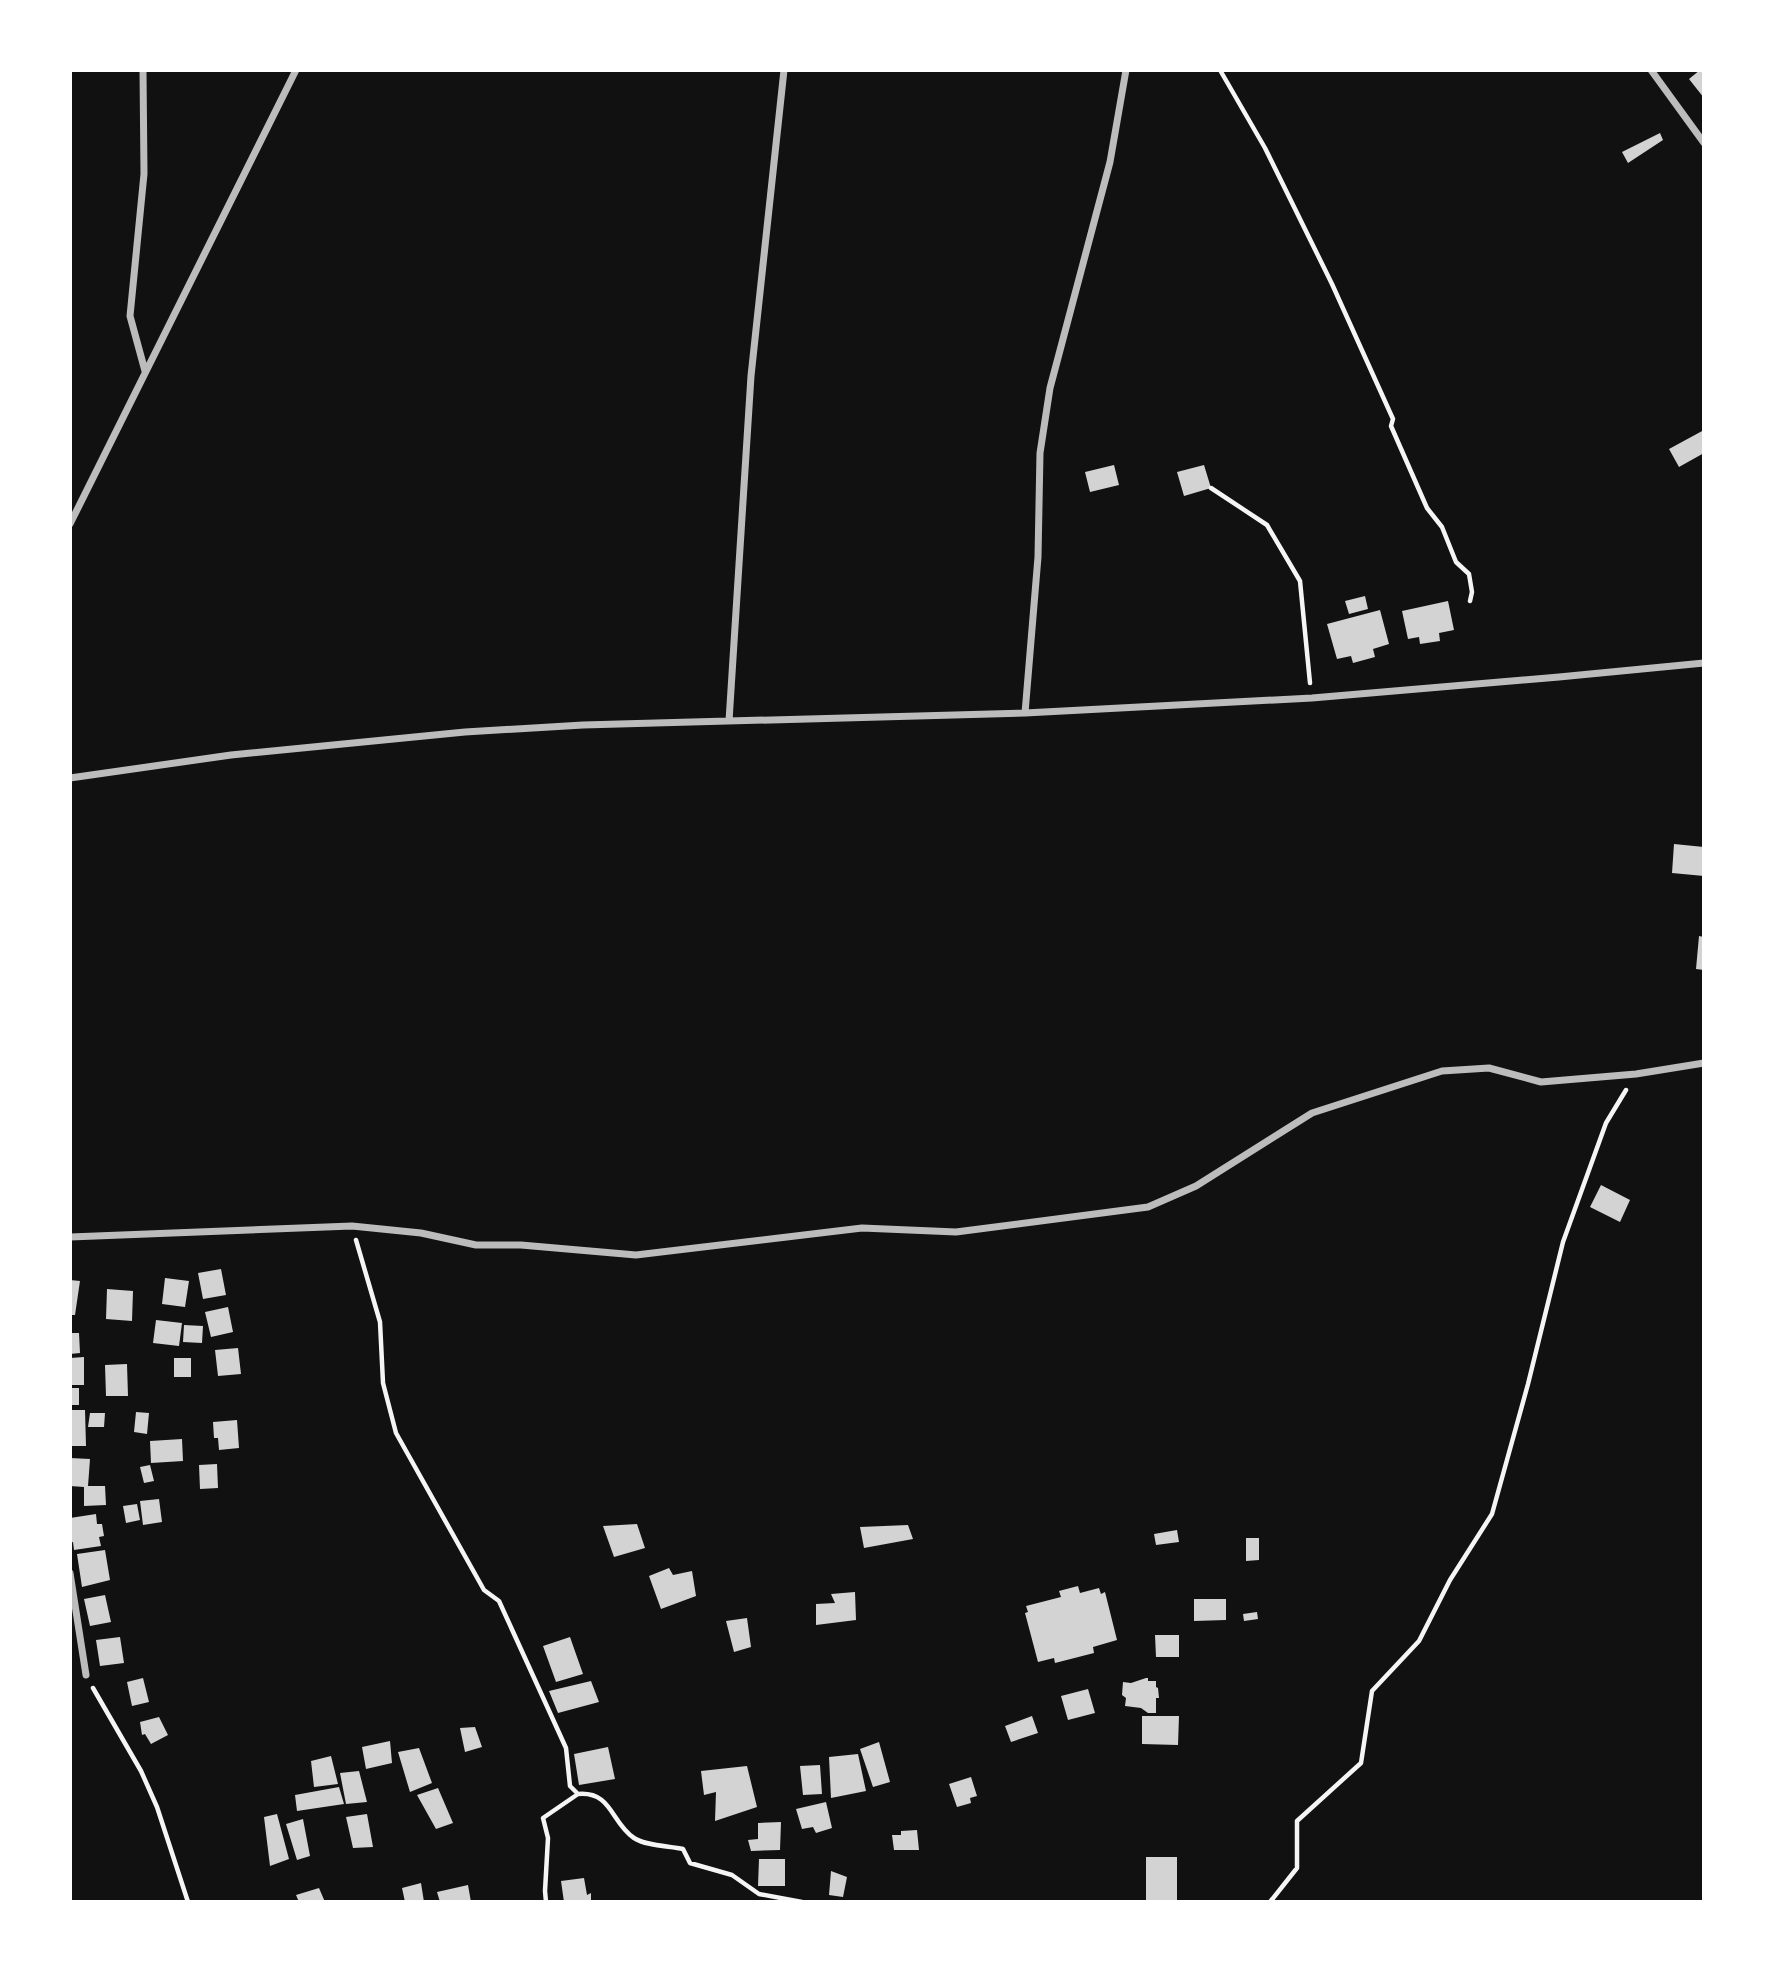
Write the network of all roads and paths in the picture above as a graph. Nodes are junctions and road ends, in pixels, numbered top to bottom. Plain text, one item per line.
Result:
1 (143, 70) edge
2 (296, 70) edge
3 (785, 70) edge
4 (1126, 70) edge
5 (1220, 70) edge
6 (1651, 70) edge
7 (1704, 143) edge
8 (145, 372) junction
9 (1211, 488) dead end
10 (70, 524) edge
11 (1470, 601) dead end
12 (1704, 663) edge
13 (1312, 698) junction
14 (1025, 713) junction
15 (729, 721) junction
16 (70, 778) edge
17 (1704, 1063) edge
18 (1636, 1074) junction
19 (352, 1226) junction
20 (70, 1237) edge
21 (70, 1573) edge
22 (86, 1675) joint
23 (578, 1794) junction
24 (188, 1902) edge
25 (546, 1902) edge
26 (802, 1902) edge
27 (1270, 1902) edge

1 - 8 street
2 - 8 street
3 - 15 street
4 - 14 street
5 - 11 path
6 - 7 street
8 - 10 street
9 - 13 path
12 - 13 street
13 - 14 street
14 - 15 street
15 - 16 street
17 - 18 street
18 - 19 street
18 - 27 path
19 - 20 street
19 - 23 path
21 - 22 street
22 - 24 path
23 - 25 path
23 - 26 path

